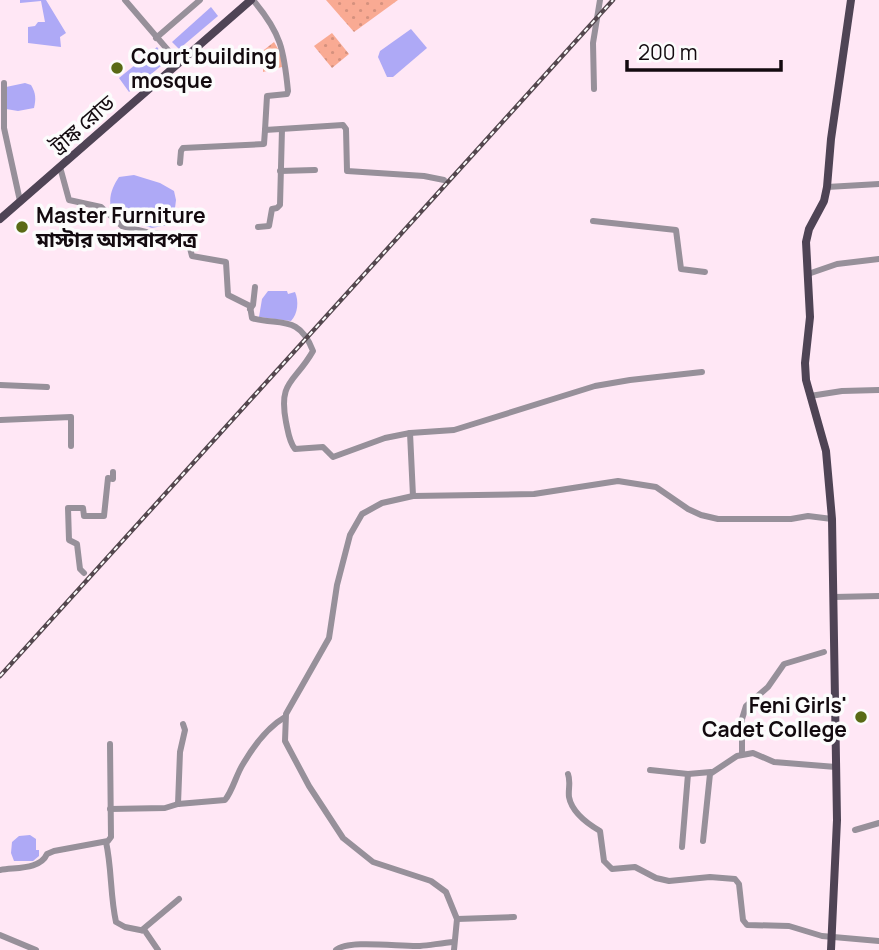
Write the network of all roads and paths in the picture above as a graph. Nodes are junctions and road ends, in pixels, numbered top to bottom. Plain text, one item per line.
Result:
1 (125, 0) edge
2 (200, 0) edge
3 (252, 0) edge
4 (600, 0) edge
5 (851, 0) edge
6 (156, 38) junction
7 (179, 63) junction
8 (5, 83) dead end
9 (594, 89) dead end
10 (1, 99) edge
11 (282, 129) junction
12 (265, 130) junction
13 (180, 163) dead end
14 (60, 167) junction
15 (280, 170) junction
16 (315, 170) dead end
17 (444, 180) dead end
18 (879, 184) edge
19 (827, 187) junction
20 (20, 201) junction
21 (0, 219) edge
22 (593, 221) dead end
23 (258, 227) dead end
24 (879, 259) edge
25 (705, 272) dead end
26 (808, 274) junction
27 (255, 287) dead end
28 (250, 309) junction
29 (702, 372) dead end
30 (0, 385) edge
31 (47, 387) dead end
32 (879, 390) edge
33 (810, 396) junction
34 (0, 419) edge
35 (410, 433) junction
36 (71, 446) dead end
37 (113, 472) dead end
38 (413, 496) junction
39 (832, 519) junction
40 (84, 573) dead end
41 (879, 596) edge
42 (834, 597) junction
43 (824, 652) dead end
44 (285, 717) junction
45 (183, 724) dead end
46 (110, 744) dead end
47 (742, 754) junction
48 (836, 767) junction
49 (650, 770) dead end
50 (711, 772) junction
51 (568, 774) dead end
52 (688, 774) junction
53 (178, 804) junction
54 (110, 809) junction
55 (879, 823) edge
56 (855, 830) dead end
57 (703, 841) dead end
58 (106, 842) junction
59 (682, 847) dead end
60 (0, 870) edge
61 (179, 899) dead end
62 (514, 917) dead end
63 (457, 919) junction
64 (142, 930) junction
65 (0, 935) edge
66 (832, 937) junction
67 (879, 941) edge
68 (454, 946) edge
69 (36, 950) edge
70 (158, 950) edge
71 (337, 950) edge
72 (831, 950) edge

1 - 6 street
2 - 6 street
3 - 7 main road, ট্রাঙ্ক রোড
3 - 12 street
4 - 9 street
5 - 19 main road
6 - 7 street
7 - 14 main road, ট্রাঙ্ক রোড
8 - 10 street
10 - 20 street
11 - 12 street
11 - 15 street
11 - 17 street
12 - 13 street
14 - 20 main road, ট্রাঙ্ক রোড
14 - 28 street
15 - 16 street
15 - 23 street
18 - 19 street
19 - 26 main road
20 - 21 main road, ট্রাঙ্ক রোড
22 - 25 street
24 - 26 street
26 - 33 main road
27 - 28 street
28 - 35 street
29 - 35 street
30 - 31 street
32 - 33 street
33 - 39 main road
34 - 36 street
35 - 38 street
37 - 40 street
38 - 39 street
38 - 44 street
39 - 42 main road
41 - 42 street
42 - 48 main road
43 - 47 street
44 - 53 street
44 - 63 street
45 - 53 street
46 - 54 street
47 - 48 street
47 - 50 street
48 - 66 main road
49 - 52 street
50 - 52 street
50 - 57 street
51 - 66 street
52 - 59 street
53 - 54 street
54 - 58 street
55 - 56 street
58 - 60 street
58 - 64 street
61 - 64 street
62 - 63 street
63 - 68 street
64 - 70 street
65 - 69 street
66 - 67 street
66 - 72 main road
68 - 71 street

